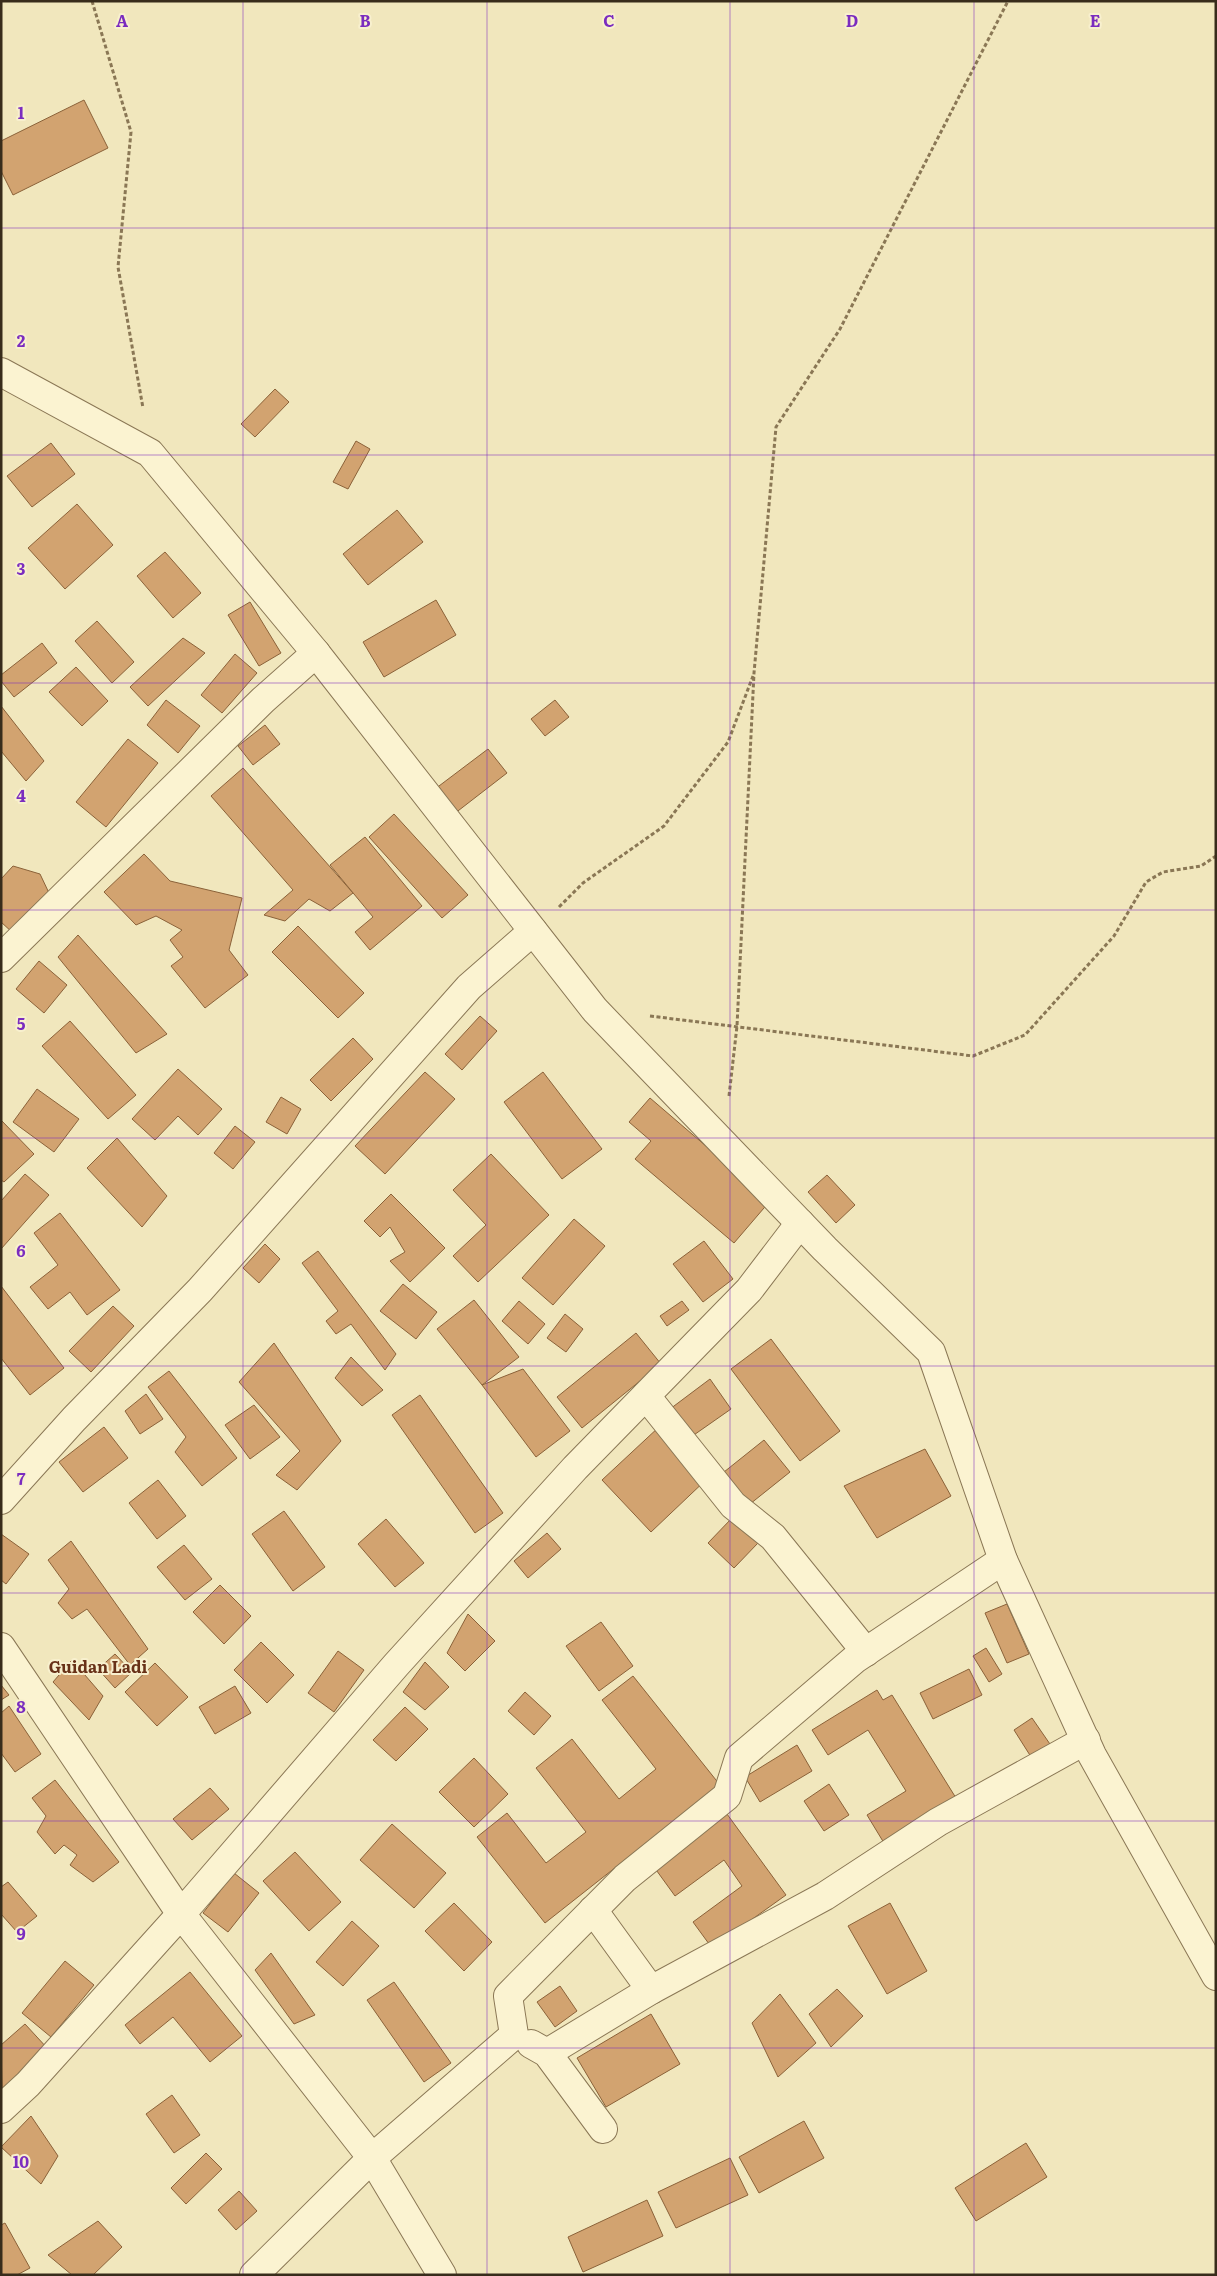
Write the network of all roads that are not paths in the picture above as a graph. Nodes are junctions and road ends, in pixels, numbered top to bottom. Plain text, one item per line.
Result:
1 (1, 372) edge
2 (316, 653) junction
3 (533, 931) junction
4 (1, 958) edge
5 (800, 1223) junction
6 (646, 1396) junction
7 (1, 1500) edge
8 (1003, 1560) junction
9 (1, 1647) edge
10 (866, 1652) junction
11 (1086, 1740) junction
12 (593, 1910) junction
13 (181, 1914) junction
14 (1216, 1976) edge
15 (651, 1990) junction
16 (514, 2036) junction
17 (547, 2053) junction
18 (1, 2109) edge
19 (603, 2130) dead end
20 (372, 2158) junction
21 (254, 2275) edge
22 (442, 2275) edge

1 - 2 street
2 - 3 street
2 - 4 street
3 - 5 street
3 - 7 street
5 - 6 street
5 - 8 street
6 - 10 street
6 - 13 street
8 - 10 street
8 - 11 street
9 - 13 street
10 - 12 street
11 - 14 street
11 - 15 street
12 - 15 street
12 - 16 street
13 - 18 street
13 - 20 street
15 - 17 street
16 - 17 street
16 - 20 street
17 - 19 street
20 - 21 street
20 - 22 street

